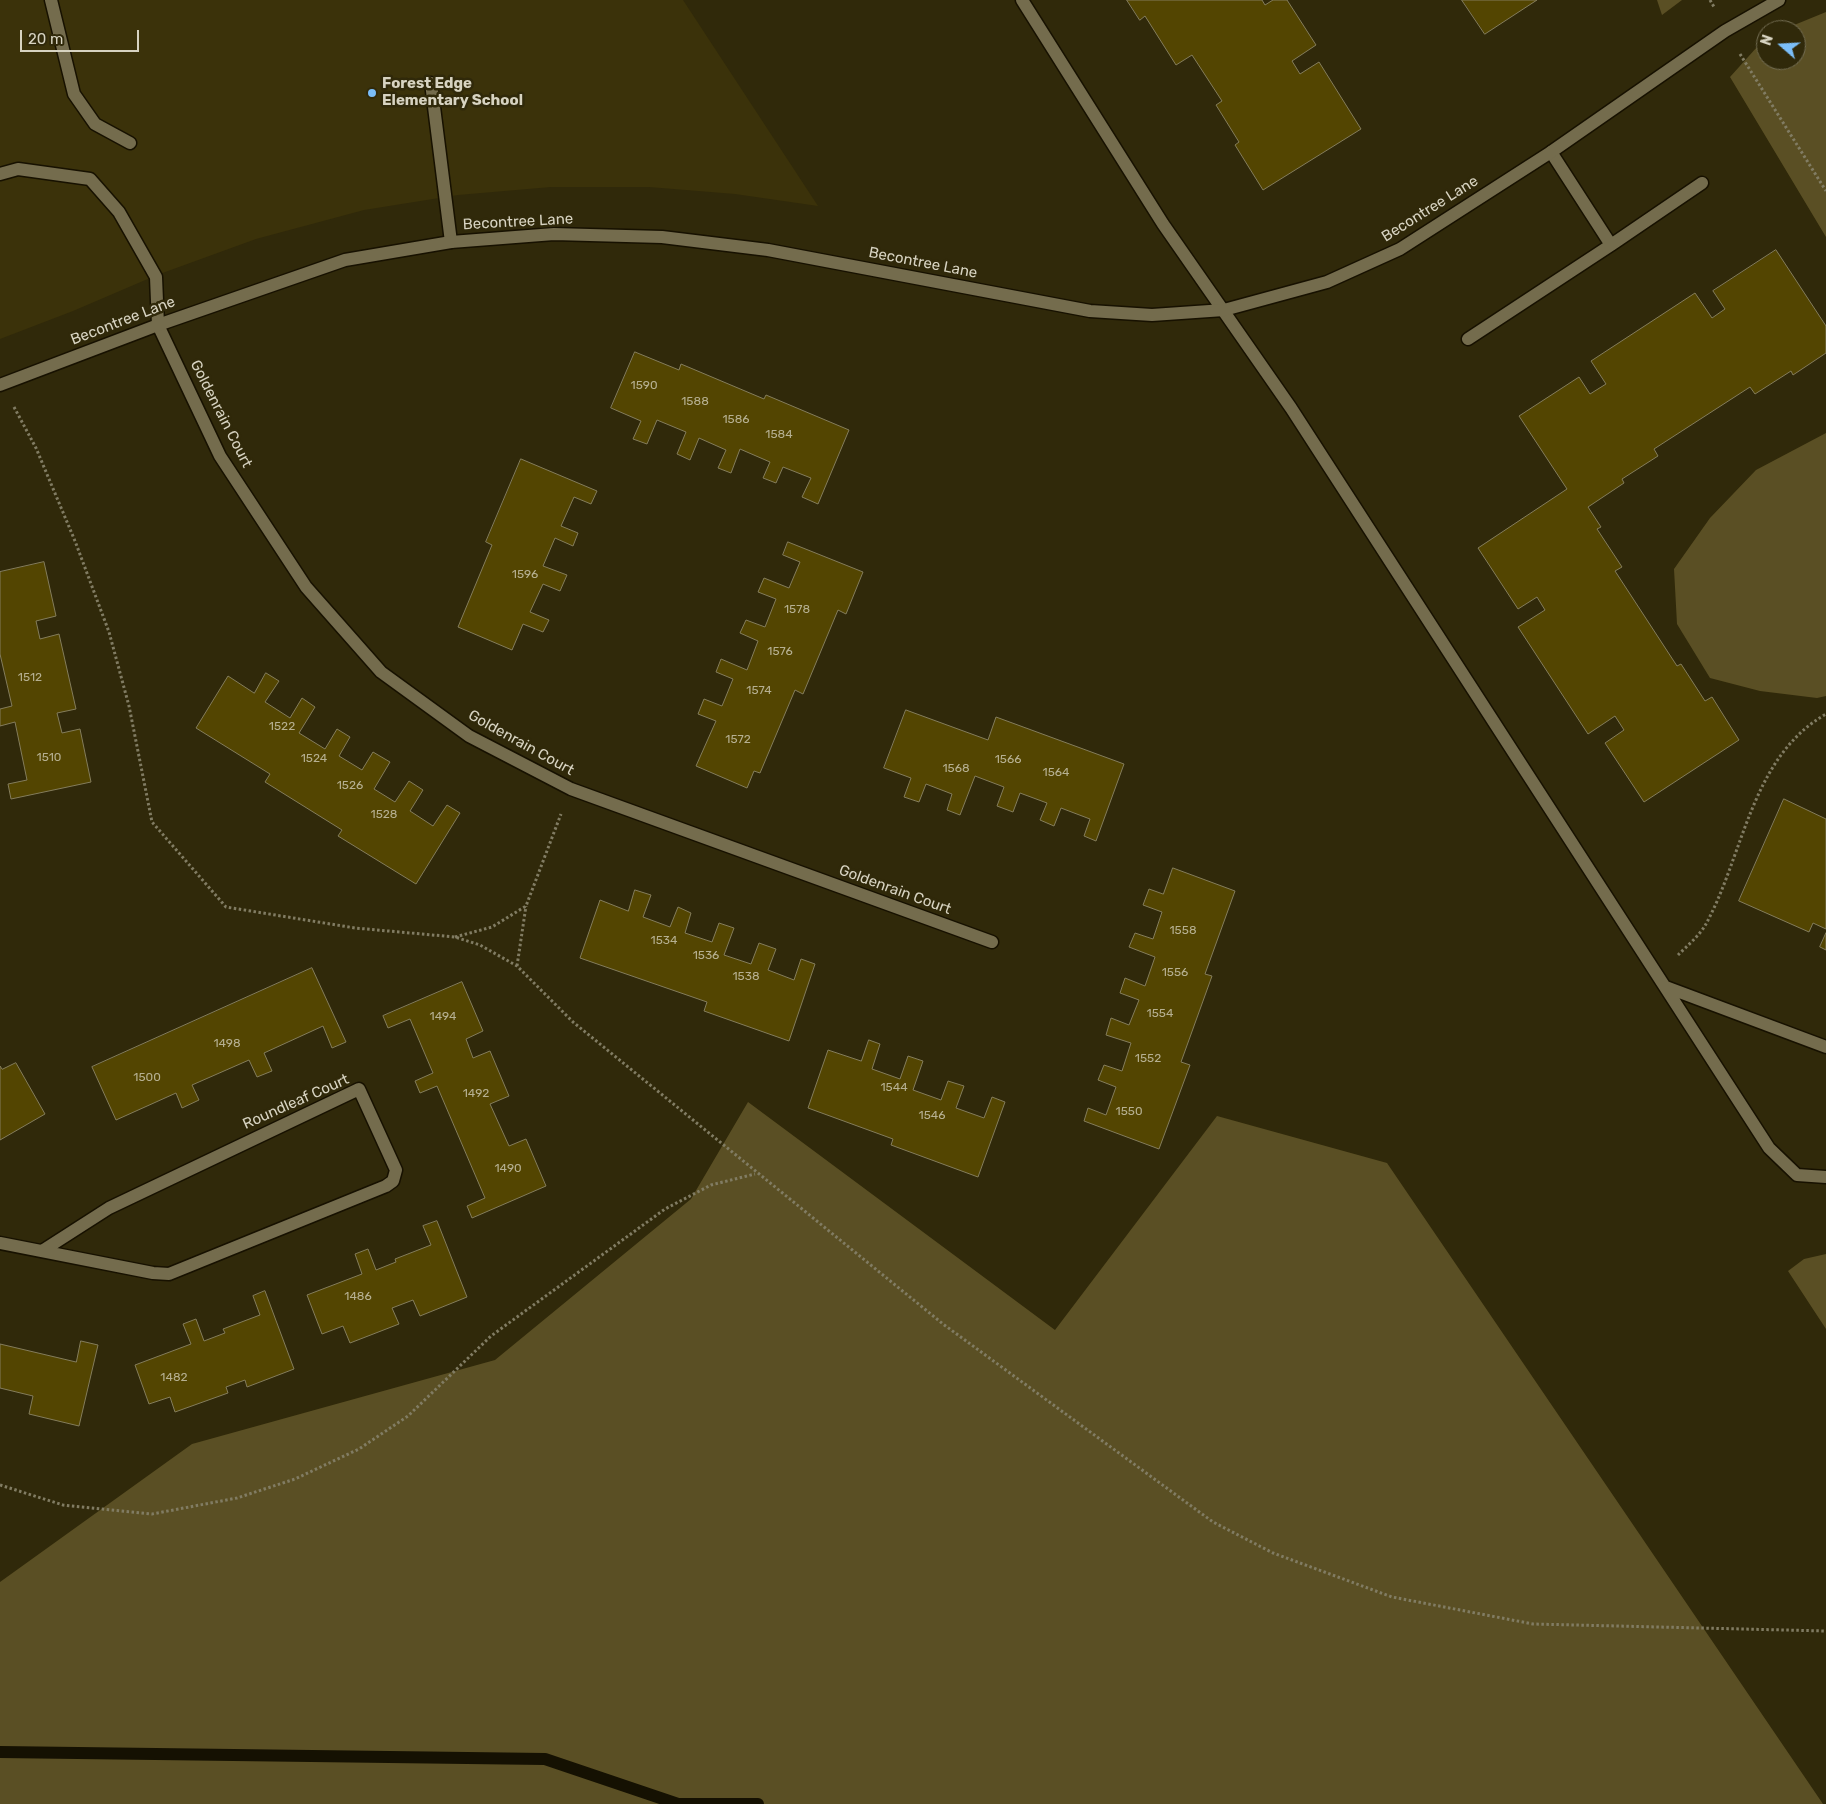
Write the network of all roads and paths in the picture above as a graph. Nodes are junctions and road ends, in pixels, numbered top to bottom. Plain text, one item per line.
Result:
1 (51, 0) edge
2 (1022, 0) edge
3 (1710, 0) edge
4 (1779, 0) edge
5 (1725, 31) junction
6 (431, 83) dead end
7 (130, 143) dead end
8 (1551, 152) junction
9 (0, 174) edge
10 (1702, 183) dead end
11 (1826, 191) edge
12 (451, 242) junction
13 (1611, 245) junction
14 (1224, 310) junction
15 (158, 325) junction
16 (1468, 340) dead end
17 (1, 385) edge
18 (1826, 714) edge
19 (571, 789) junction
20 (526, 906) junction
21 (455, 937) junction
22 (992, 942) dead end
23 (517, 966) junction
24 (1658, 976) junction
25 (1666, 987) junction
26 (1826, 1047) edge
27 (756, 1173) junction
28 (1826, 1177) edge
29 (0, 1243) edge
30 (42, 1252) junction
31 (0, 1485) edge
32 (1826, 1631) edge

1 - 7 street
2 - 14 street
3 - 5 path
4 - 5 street, Becontree Lane
5 - 8 street, Becontree Lane
5 - 11 path
6 - 12 street
8 - 13 street
8 - 14 street, Becontree Lane
9 - 15 street
10 - 13 street
12 - 14 street, Becontree Lane
12 - 15 street, Becontree Lane
13 - 16 street
14 - 24 street
15 - 17 street, Becontree Lane
15 - 19 street, Goldenrain Court
17 - 21 path
18 - 24 path
19 - 20 path
19 - 22 street, Goldenrain Court
20 - 21 path
20 - 23 path
21 - 23 path
23 - 27 path
24 - 25 street
25 - 26 street
25 - 28 street
27 - 31 path
27 - 32 path
29 - 30 street, Roundleaf Court
30 - 30 street, Roundleaf Court

